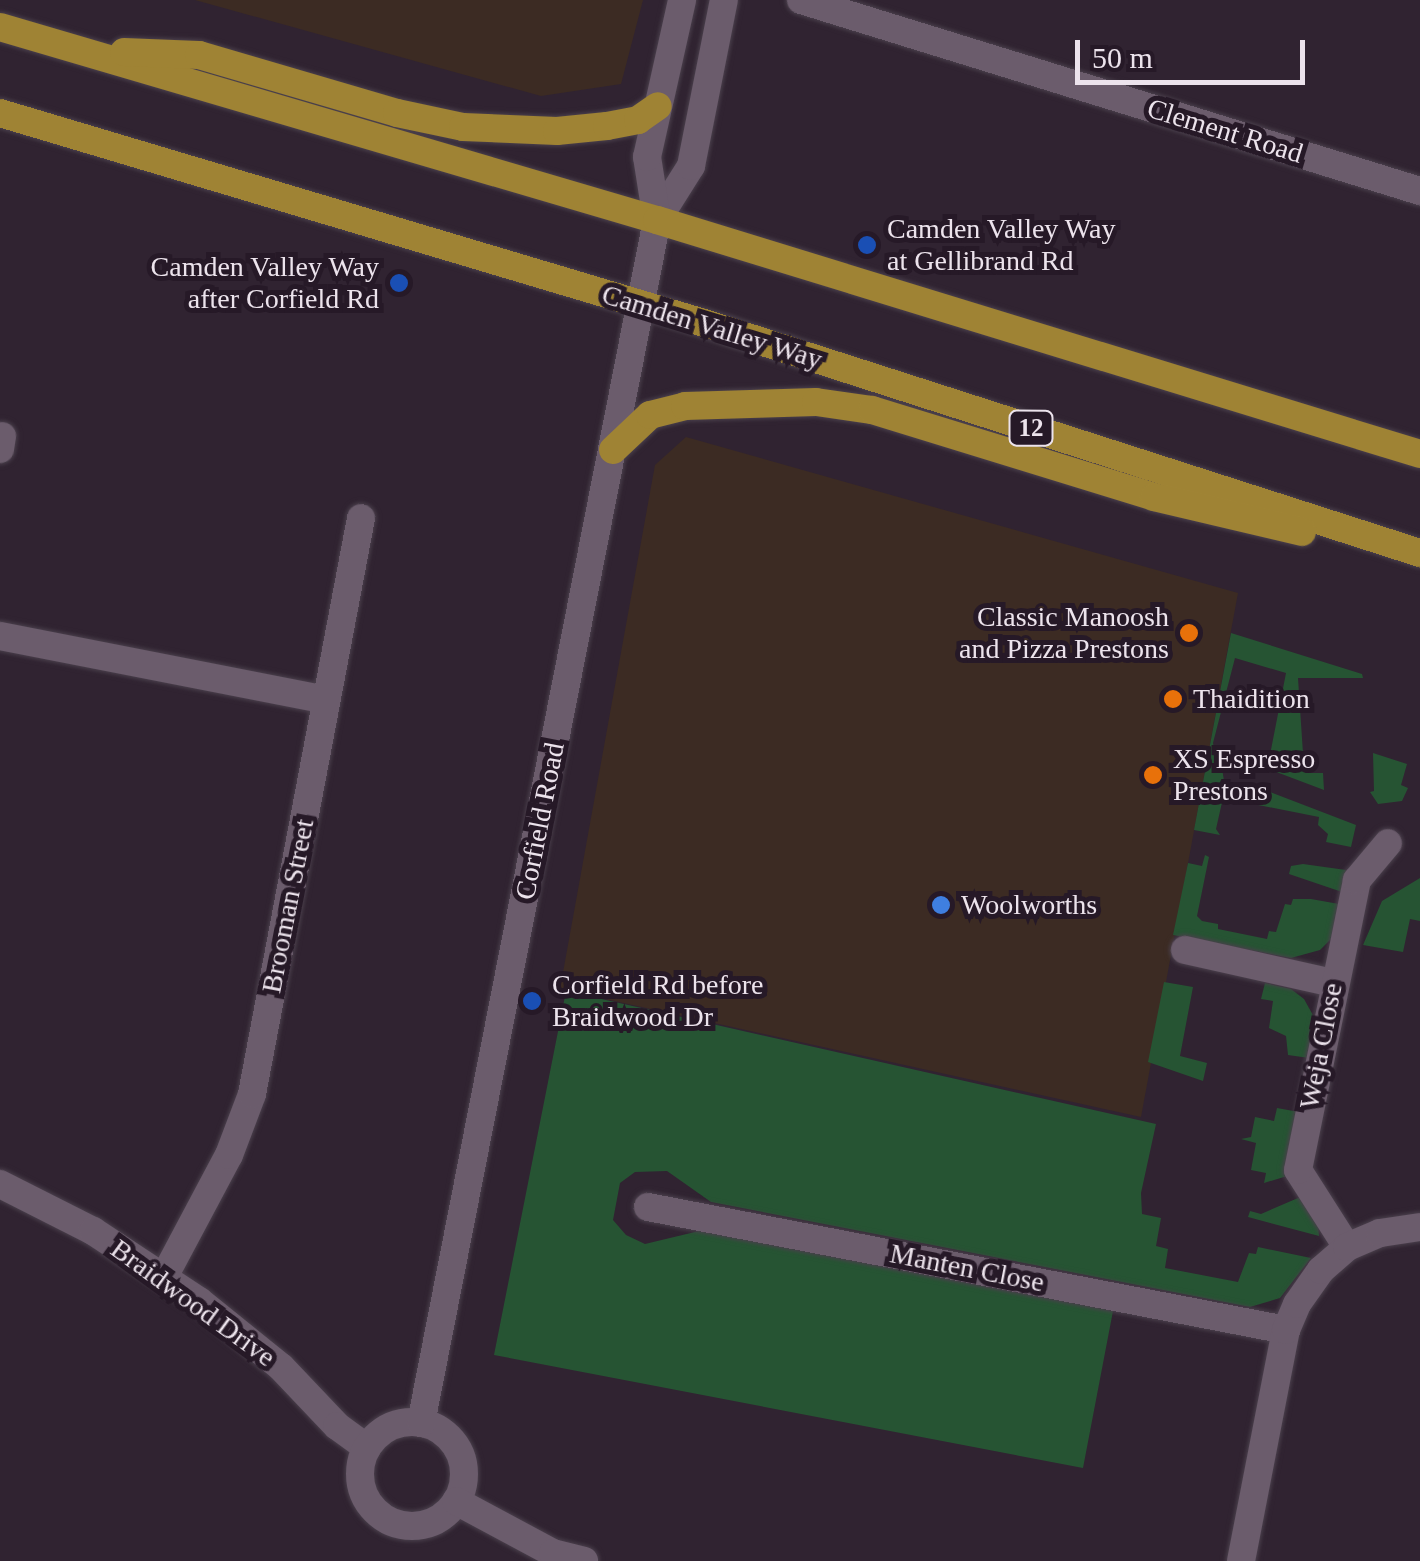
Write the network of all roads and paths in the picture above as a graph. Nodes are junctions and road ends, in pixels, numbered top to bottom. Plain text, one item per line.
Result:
1 (682, 0) edge
2 (724, 0) edge
3 (801, 0) edge
4 (0, 26) edge
5 (82, 51) junction
6 (658, 106) junction
7 (0, 113) edge
8 (1420, 191) edge
9 (657, 220) junction
10 (641, 304) junction
11 (613, 450) junction
12 (1420, 454) edge
13 (361, 518) dead end
14 (1420, 556) edge
15 (0, 636) edge
16 (326, 700) junction
17 (1388, 844) dead end
18 (1185, 950) dead end
19 (1333, 983) junction
20 (0, 1184) edge
21 (648, 1207) dead end
22 (1420, 1227) edge
23 (1346, 1247) junction
24 (164, 1276) junction
25 (1286, 1330) junction
26 (421, 1423) junction
27 (367, 1448) junction
28 (456, 1501) junction
29 (584, 1561) edge
30 (1241, 1561) edge

1 - 6 street
2 - 9 street
3 - 8 street, Clement Road
4 - 5 main road
5 - 6 main road
5 - 9 main road
6 - 9 street
7 - 10 main road, Camden Valley Way / 12
9 - 10 street, Corfield Road
9 - 12 main road
10 - 11 street, Corfield Road
10 - 14 main road, Camden Valley Way / 12
11 - 14 main road
11 - 26 street, Corfield Road
13 - 16 street, Brooman Street
15 - 16 street
16 - 24 street, Brooman Street
17 - 19 street, Weja Close
18 - 19 street
19 - 23 street, Weja Close
20 - 24 street, Braidwood Drive
21 - 25 street, Manten Close
22 - 23 street
23 - 25 street
24 - 27 street, Braidwood Drive
25 - 30 street
26 - 27 street
26 - 28 street
27 - 28 street
28 - 29 street

